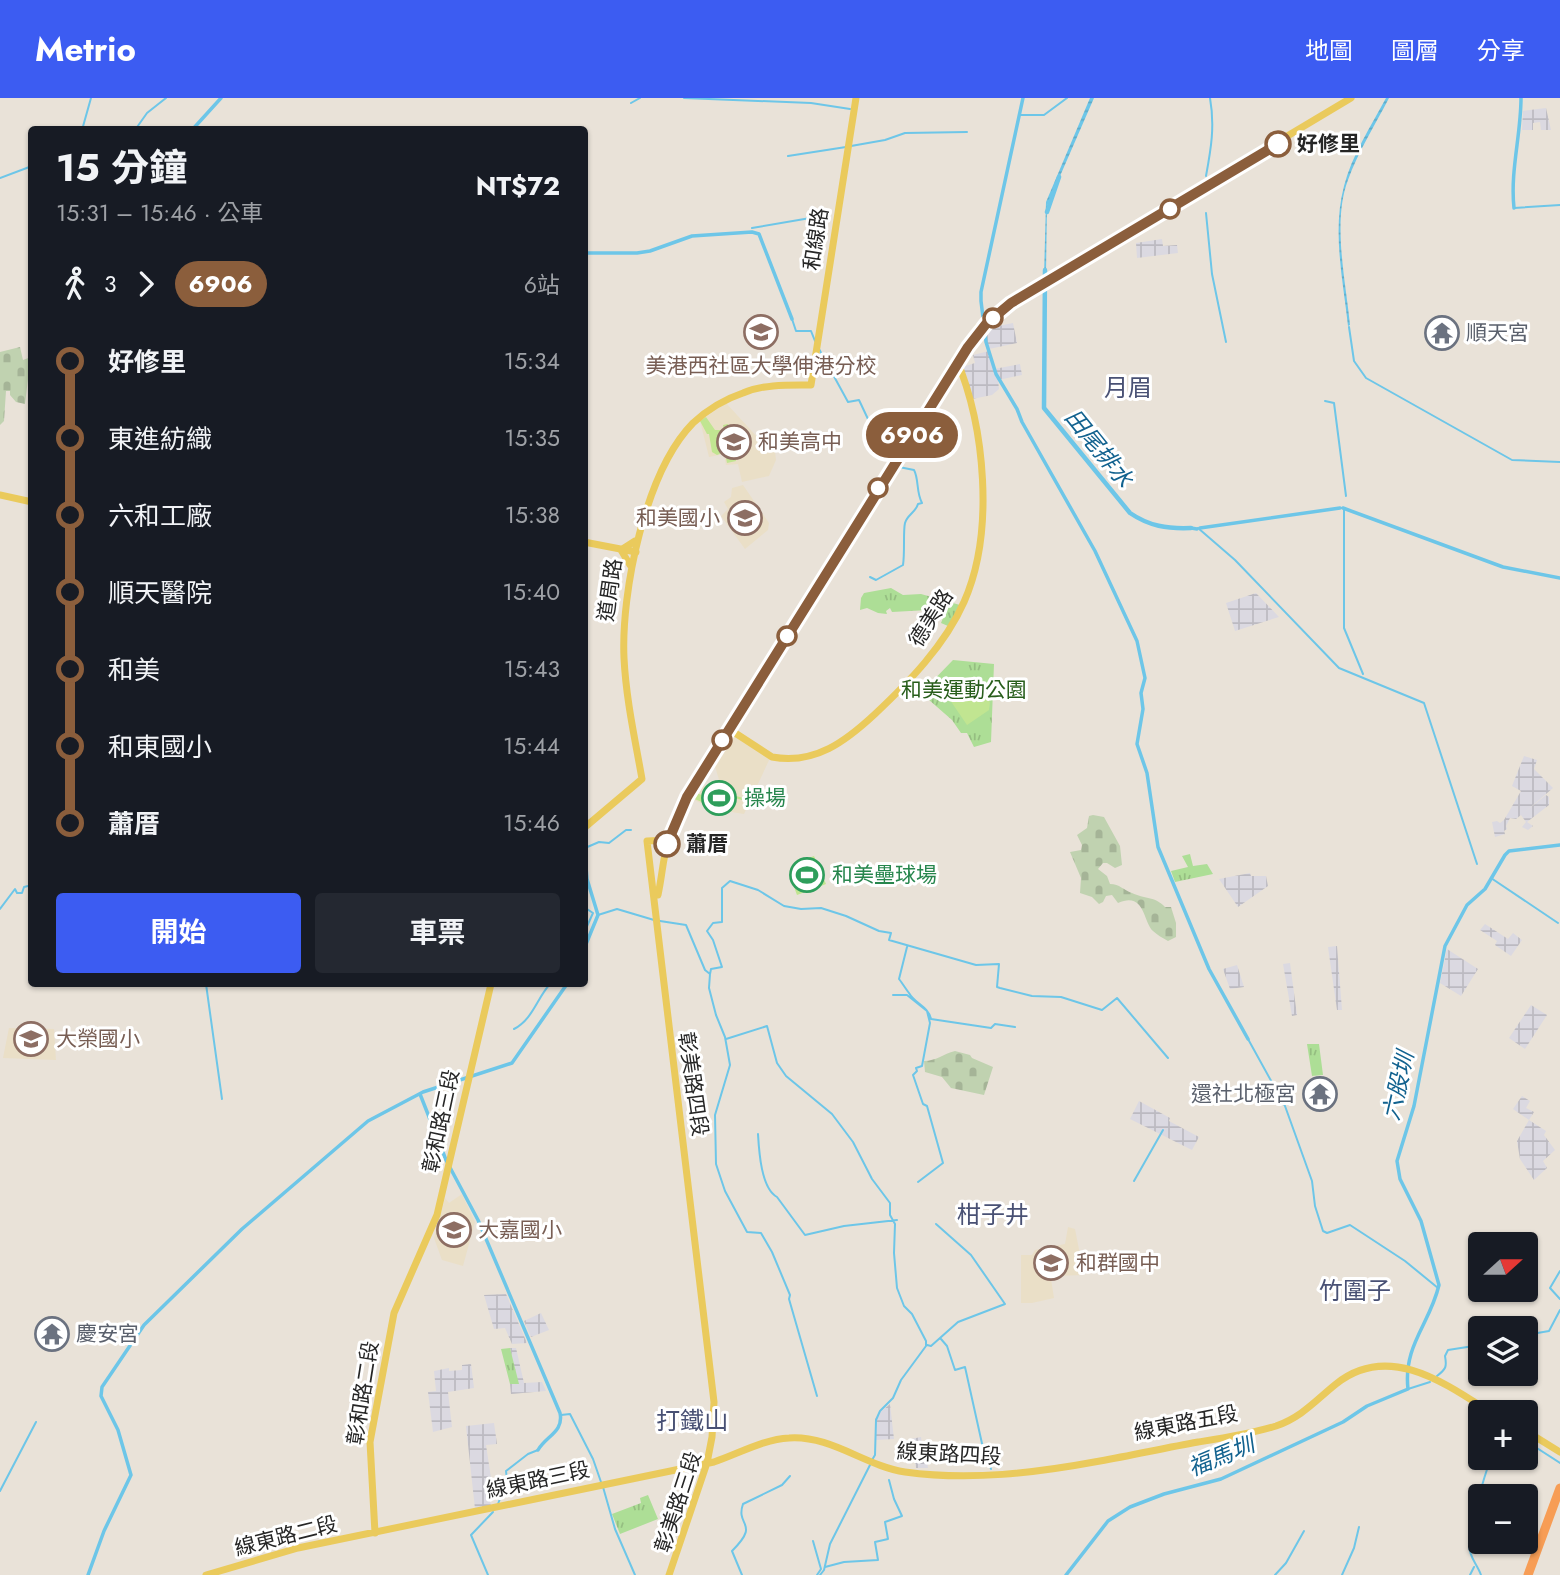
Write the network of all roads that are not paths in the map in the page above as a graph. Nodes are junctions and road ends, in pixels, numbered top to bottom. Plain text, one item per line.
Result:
1 (856, 98) edge
2 (1353, 98) edge
3 (811, 383) junction
4 (0, 495) edge
5 (28, 501) edge
6 (635, 541) junction
7 (588, 543) edge
8 (621, 550) junction
9 (637, 553) junction
10 (632, 564) junction
11 (588, 825) edge
12 (668, 840) junction
13 (657, 898) junction
14 (490, 987) edge
15 (416, 1264) joint
16 (701, 1272) junction
17 (1439, 1378) junction
18 (1472, 1400) edge
19 (1477, 1400) edge
20 (1540, 1442) joint
21 (1549, 1445) junction
22 (1560, 1445) edge
23 (713, 1449) junction
24 (1560, 1454) edge
25 (722, 1456) junction
26 (710, 1462) junction
27 (1013, 1472) junction
28 (1560, 1488) edge
29 (1560, 1502) edge
30 (375, 1533) junction
31 (206, 1575) edge
32 (670, 1575) edge
33 (1530, 1575) edge

1 - 3 main road, 和線路
2 - 12 main road, 德美路
3 - 6 main road, 道周路
3 - 9 main road, 道周路
4 - 5 main road
6 - 8 main road
6 - 9 main road, 道周路
7 - 8 main road
8 - 9 main road
8 - 10 main road
9 - 10 main road, 道周路
10 - 11 main road, 道周路
12 - 13 main road
12 - 13 main road, 彰美路四段
13 - 16 main road, 彰美路四段
14 - 15 main road, 彰和路三段
15 - 30 main road, 彰和路二段
16 - 23 main road, 彰美路三段
16 - 26 main road, 彰美路三段
17 - 18 main road
17 - 19 main road
17 - 27 main road, 線東路五段
20 - 21 main road
20 - 24 main road
21 - 22 main road
21 - 24 main road
23 - 25 main road
23 - 26 main road, 彰美路三段
25 - 26 main road, 線東路四段
25 - 27 main road, 線東路四段
26 - 27 main road, 線東路四段
26 - 30 main road, 線東路三段
26 - 32 main road, 彰美路三段
28 - 33 highway
29 - 33 highway
30 - 31 main road, 線東路二段

